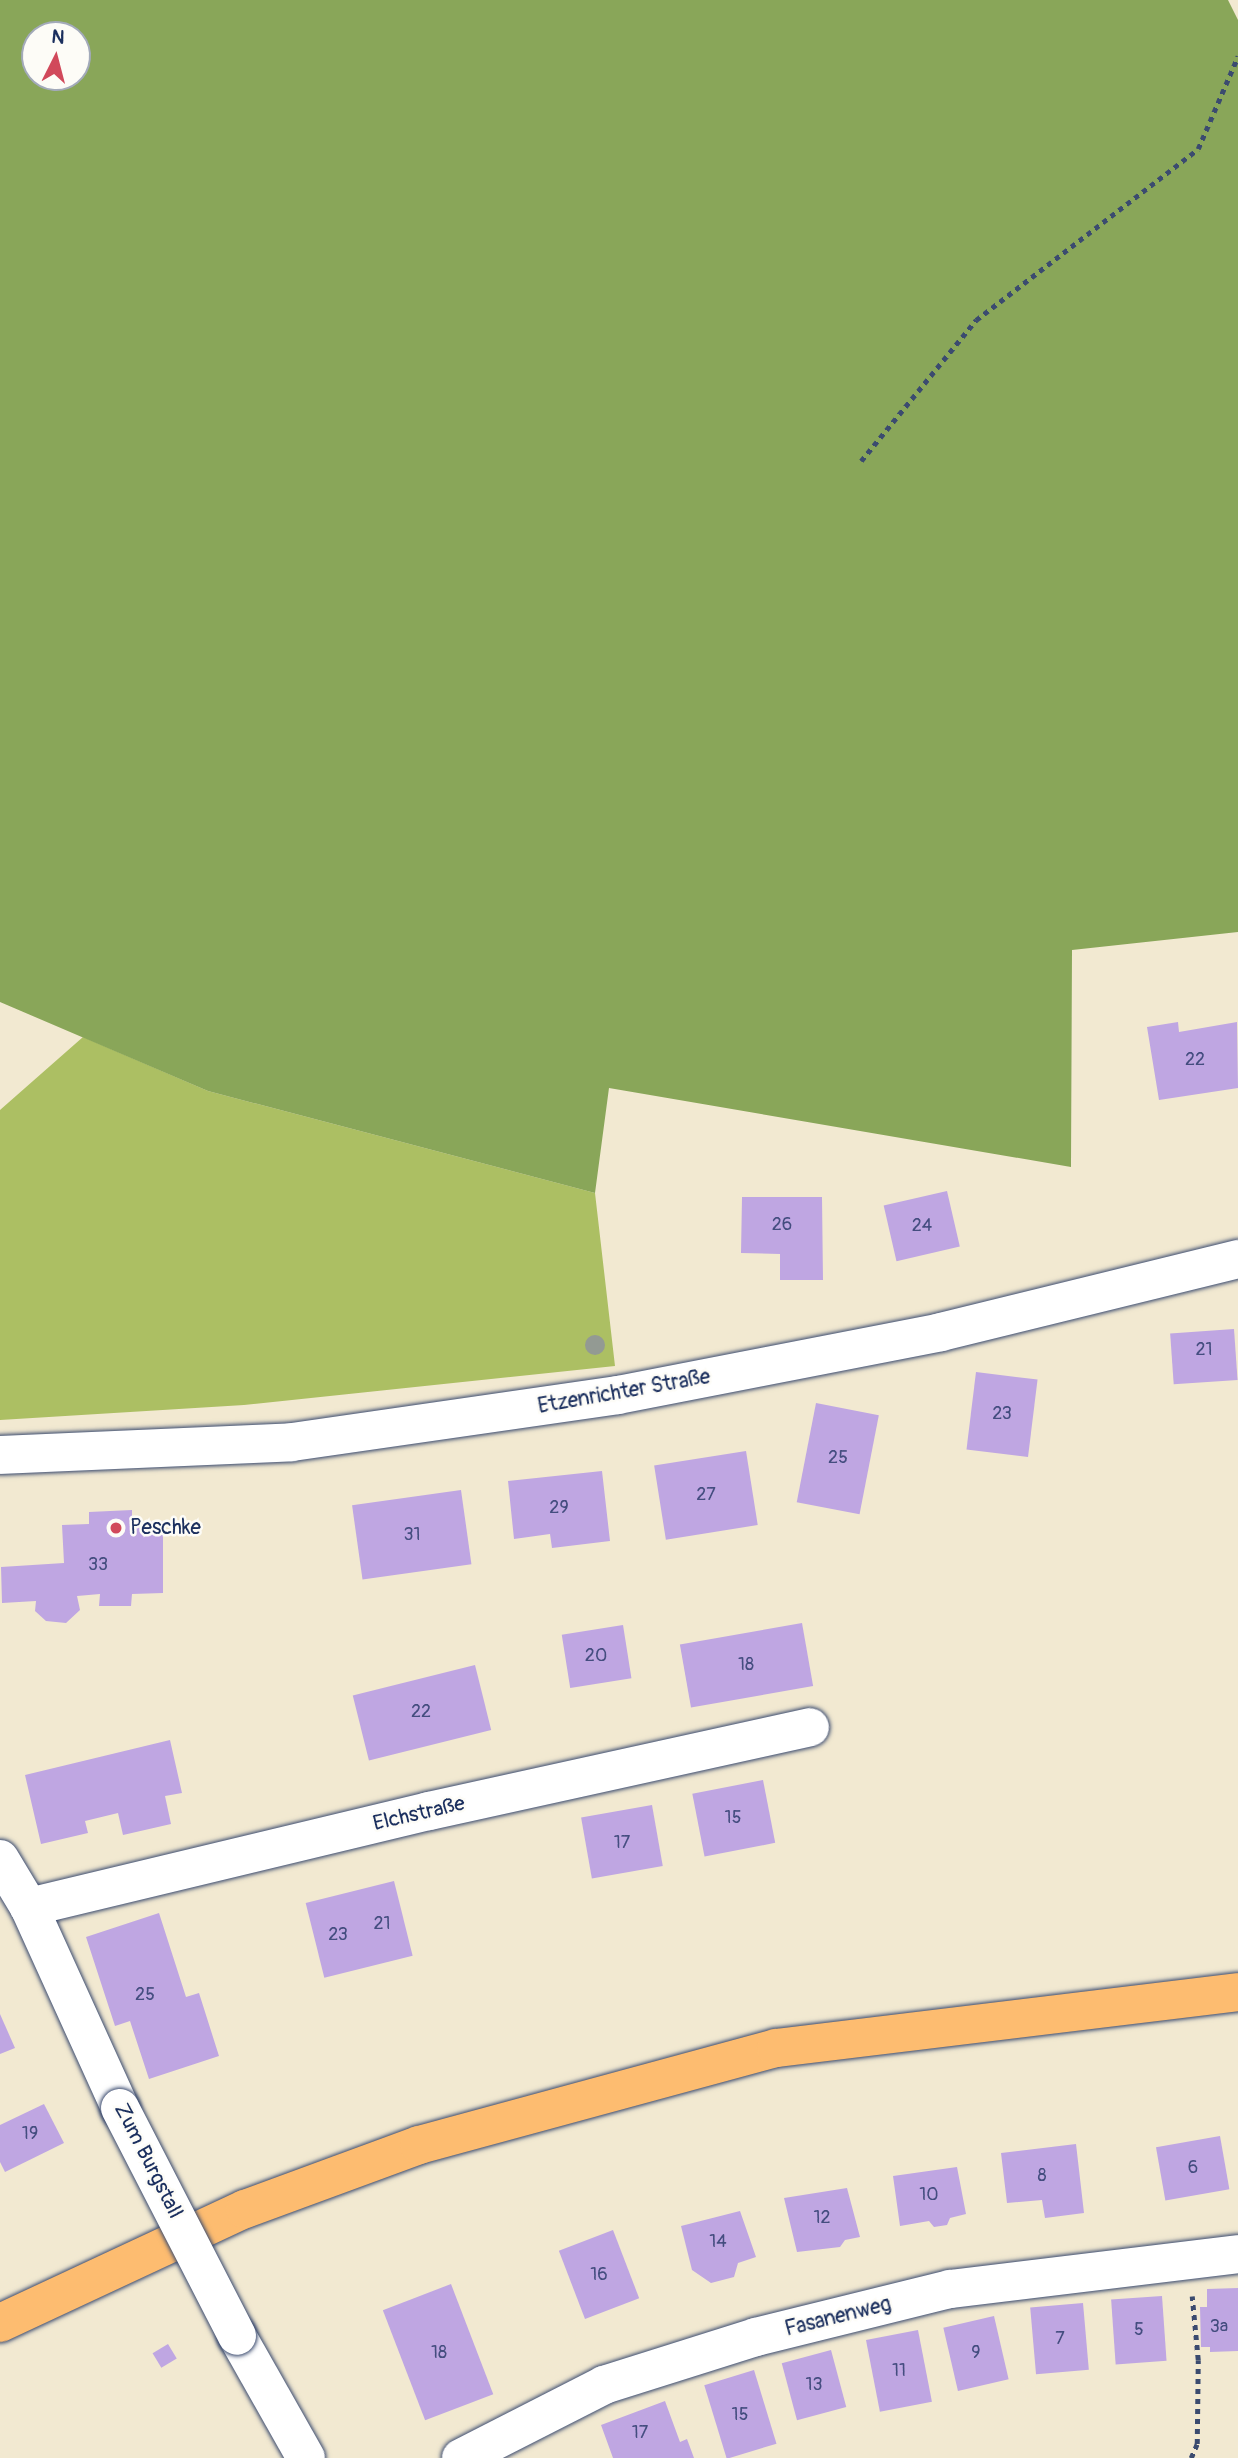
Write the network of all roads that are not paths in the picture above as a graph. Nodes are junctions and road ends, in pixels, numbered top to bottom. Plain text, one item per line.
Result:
1 (1238, 1259) edge
2 (0, 1455) edge
3 (810, 1727) dead end
4 (0, 1859) edge
5 (29, 1907) junction
6 (1238, 1992) edge
7 (1238, 2254) edge
8 (0, 2323) edge
9 (306, 2458) edge
10 (461, 2458) edge

1 - 2 street, Etzenrichter Straße
3 - 5 street, Elchstraße
4 - 5 street, Zum Burgstall
5 - 9 street, Zum Burgstall, bridge
6 - 8 main road
7 - 10 street, Fasanenweg

